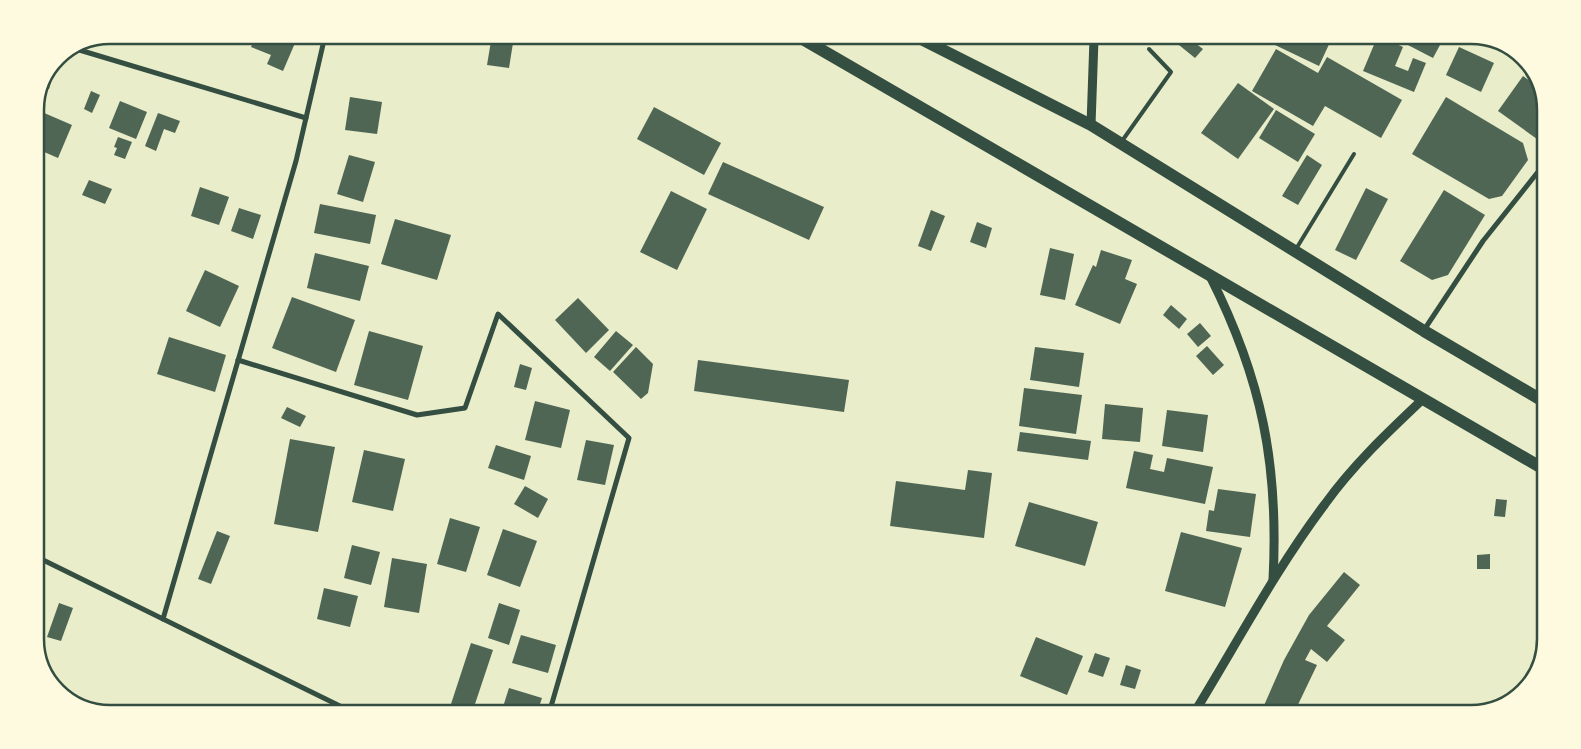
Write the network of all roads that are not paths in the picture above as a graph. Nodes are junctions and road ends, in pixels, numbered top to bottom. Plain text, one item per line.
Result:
1 (323, 44) edge
2 (811, 44) edge
3 (931, 44) edge
4 (1094, 44) edge
5 (1149, 49) dead end
6 (82, 51) edge
7 (306, 118) junction
8 (1091, 125) junction
9 (1120, 142) junction
10 (1354, 154) dead end
11 (1537, 173) edge
12 (1294, 251) junction
13 (1210, 276) junction
14 (1424, 331) junction
15 (238, 360) junction
16 (1537, 397) edge
17 (1423, 399) junction
18 (1537, 465) edge
19 (44, 560) edge
20 (1273, 582) junction
21 (163, 619) junction
22 (338, 705) edge
23 (551, 705) edge
24 (1199, 705) edge

1 - 7 street
2 - 13 main road
3 - 8 main road
4 - 8 street
5 - 9 lane
6 - 7 street
7 - 15 street
8 - 9 main road
9 - 12 main road
10 - 12 lane
11 - 14 street
12 - 14 main road
13 - 17 main road
13 - 20 street
14 - 16 main road
15 - 21 street
15 - 23 street
17 - 18 main road
17 - 20 street
19 - 21 street
20 - 24 street
21 - 22 street

